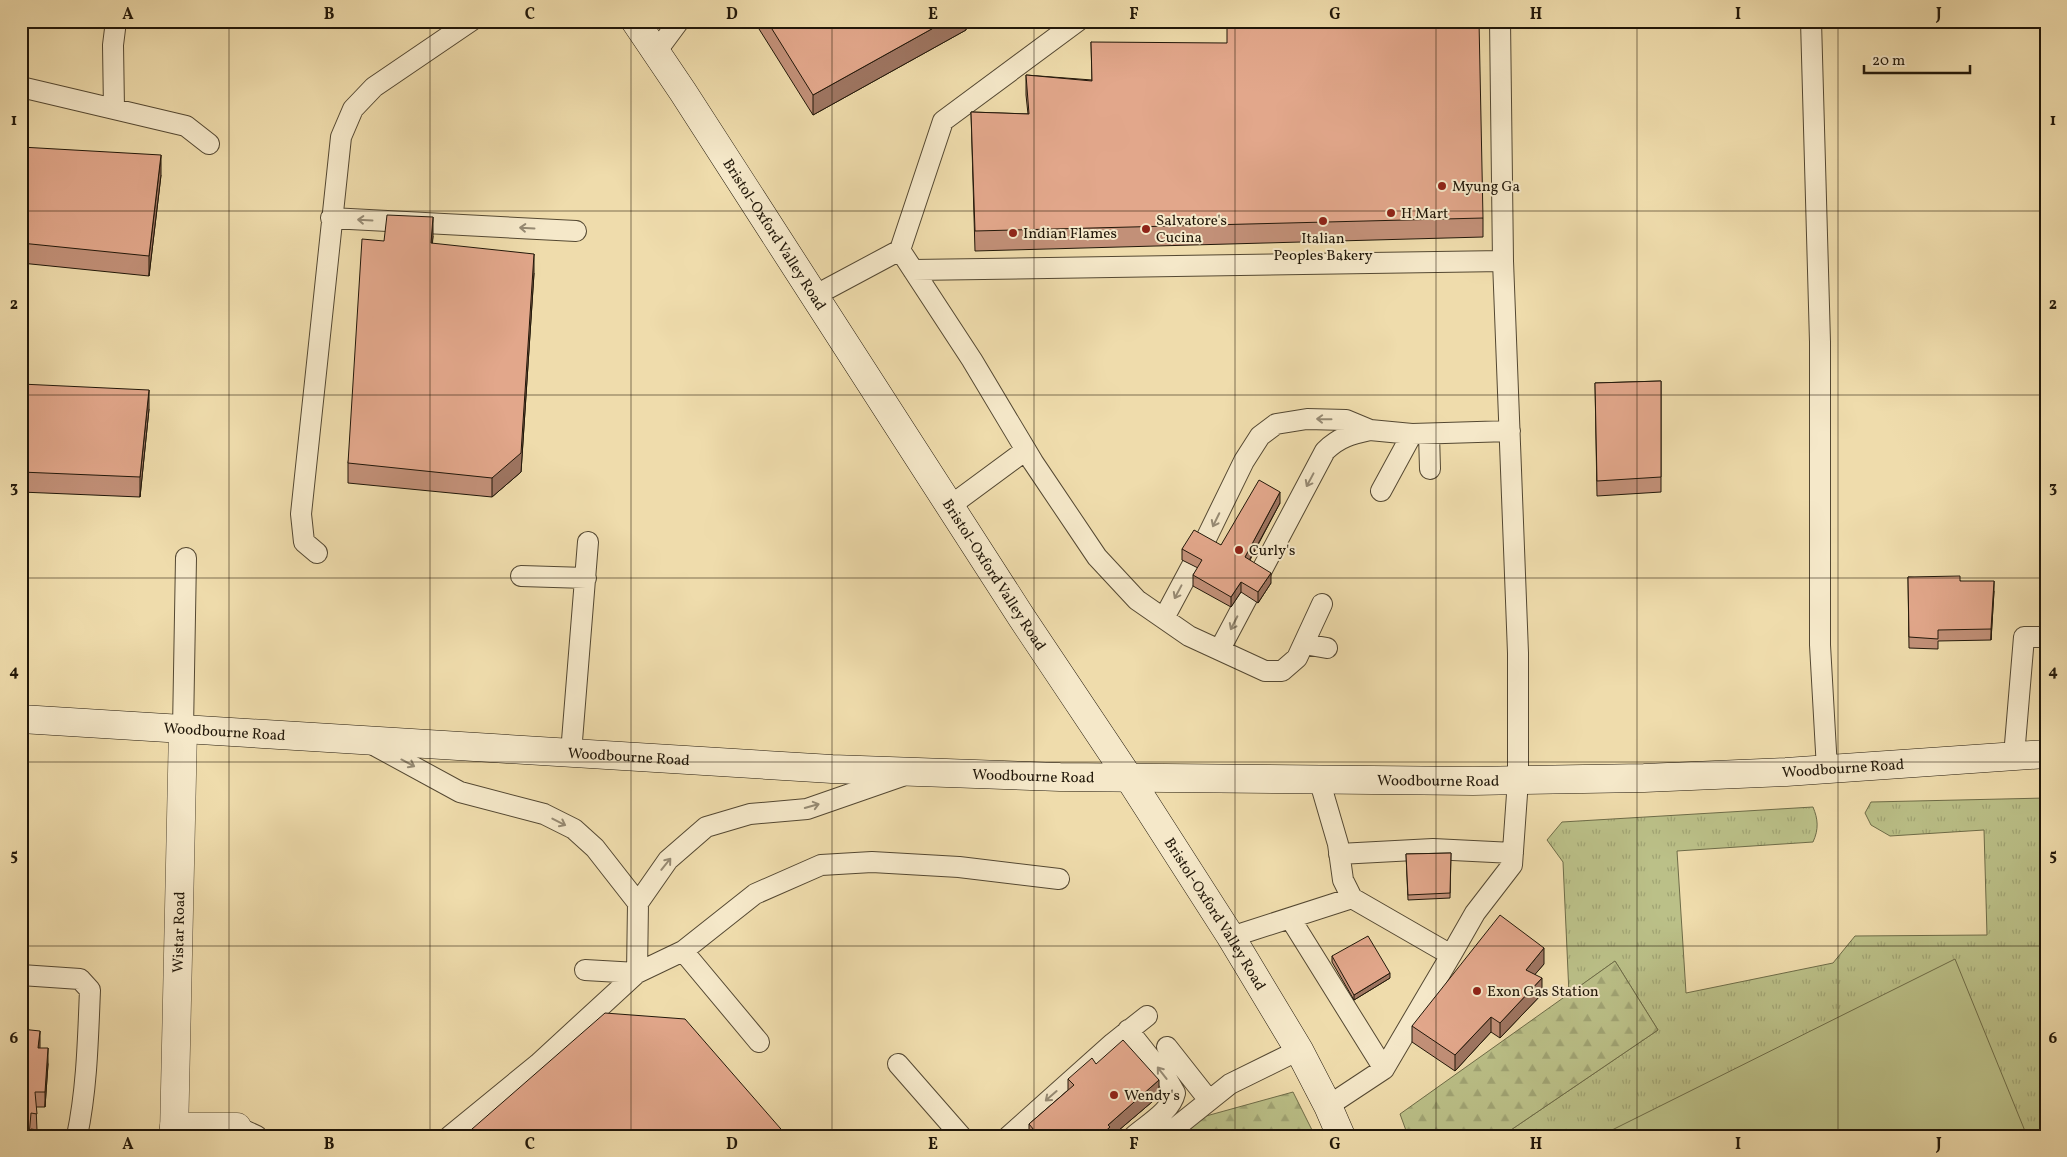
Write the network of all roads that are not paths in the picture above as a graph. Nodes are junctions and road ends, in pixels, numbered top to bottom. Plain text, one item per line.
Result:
1 (116, 21) edge
2 (471, 21) edge
3 (635, 21) edge
4 (679, 21) edge
5 (1078, 21) edge
6 (1500, 21) edge
7 (1811, 21) edge
8 (656, 52) junction
9 (21, 87) edge
10 (114, 109) junction
11 (209, 144) dead end
12 (331, 218) junction
13 (576, 231) dead end
14 (900, 250) junction
15 (1503, 262) junction
16 (913, 270) junction
17 (814, 296) junction
18 (1370, 430) junction
19 (1510, 431) junction
20 (1421, 434) junction
21 (1026, 450) junction
22 (1430, 469) dead end
23 (1381, 491) dead end
24 (950, 506) junction
25 (588, 542) dead end
26 (317, 553) dead end
27 (186, 558) dead end
28 (521, 576) dead end
29 (586, 578) junction
30 (1322, 604) dead end
31 (1164, 618) junction
32 (2046, 637) edge
33 (1304, 644) junction
34 (1327, 648) dead end
35 (1220, 649) junction
36 (21, 719) edge
37 (182, 729) junction
38 (366, 740) junction
39 (571, 753) junction
40 (2046, 754) edge
41 (2014, 756) junction
42 (1826, 769) junction
43 (913, 772) junction
44 (1130, 778) junction
45 (1320, 780) junction
46 (1518, 780) junction
47 (1512, 853) junction
48 (1339, 854) junction
49 (1058, 879) dead end
50 (1352, 898) junction
51 (638, 903) junction
52 (1290, 918) junction
53 (1231, 937) junction
54 (683, 951) junction
55 (1451, 954) junction
56 (585, 970) dead end
57 (636, 973) junction
58 (21, 974) edge
59 (1147, 1016) dead end
60 (1128, 1030) junction
61 (759, 1042) dead end
62 (1167, 1047) dead end
63 (1299, 1050) junction
64 (898, 1064) dead end
65 (1384, 1069) junction
66 (1208, 1099) junction
67 (1328, 1106) junction
68 (174, 1131) edge
69 (247, 1131) edge
70 (76, 1136) edge
71 (450, 1136) edge
72 (961, 1136) edge
73 (1009, 1136) edge
74 (1134, 1136) edge
75 (1165, 1136) edge
76 (1342, 1136) edge

1 - 10 lane
2 - 12 lane
3 - 8 main road, Bristol-Oxford Valley Road
4 - 8 lane
5 - 14 lane
6 - 15 lane
7 - 42 lane
8 - 17 main road, Bristol-Oxford Valley Road
9 - 10 lane
10 - 11 lane
13 -> 12 lane
12 - 26 lane
14 - 16 lane
14 - 17 lane
15 - 16 lane
15 - 19 lane
16 - 21 lane
17 - 24 main road, Bristol-Oxford Valley Road
18 - 20 lane
18 -> 31 lane
18 -> 35 lane
19 - 20 lane
19 - 46 lane
20 - 22 lane
20 - 23 lane
21 - 24 lane
21 - 31 lane
24 - 44 main road, Bristol-Oxford Valley Road
25 - 29 lane
27 - 37 lane
28 - 29 lane
29 - 39 lane
30 - 33 lane
31 - 35 lane
32 - 41 lane
33 - 34 lane
33 - 35 lane
36 - 37 main road, Woodbourne Road
37 - 38 main road, Woodbourne Road
37 - 68 main road, Wistar Road
38 - 39 main road, Woodbourne Road
38 -> 51 lane
39 - 43 main road, Woodbourne Road
40 - 41 main road, Woodbourne Road
41 - 42 main road, Woodbourne Road
42 - 46 main road, Woodbourne Road
43 - 44 main road, Woodbourne Road
51 -> 43 lane
44 - 45 main road, Woodbourne Road
44 - 53 main road, Bristol-Oxford Valley Road
45 - 46 main road, Woodbourne Road
45 - 48 lane
46 - 47 lane
47 - 48 lane
47 - 55 lane
48 - 50 lane
49 - 54 lane
50 - 52 lane
50 - 55 lane
51 - 57 lane
52 - 53 lane
52 - 65 lane
53 - 63 main road, Bristol-Oxford Valley Road
54 - 57 lane
54 - 61 lane
55 - 65 lane
56 - 57 lane
57 - 71 lane
58 - 70 lane
59 - 60 lane
60 -> 73 lane
74 -> 60 lane
62 - 66 lane
63 - 66 lane
63 - 67 main road, Bristol-Oxford Valley Road
64 - 72 lane
65 - 67 lane
66 - 75 lane
67 - 76 main road, Bristol-Oxford Valley Road
68 - 69 main road

